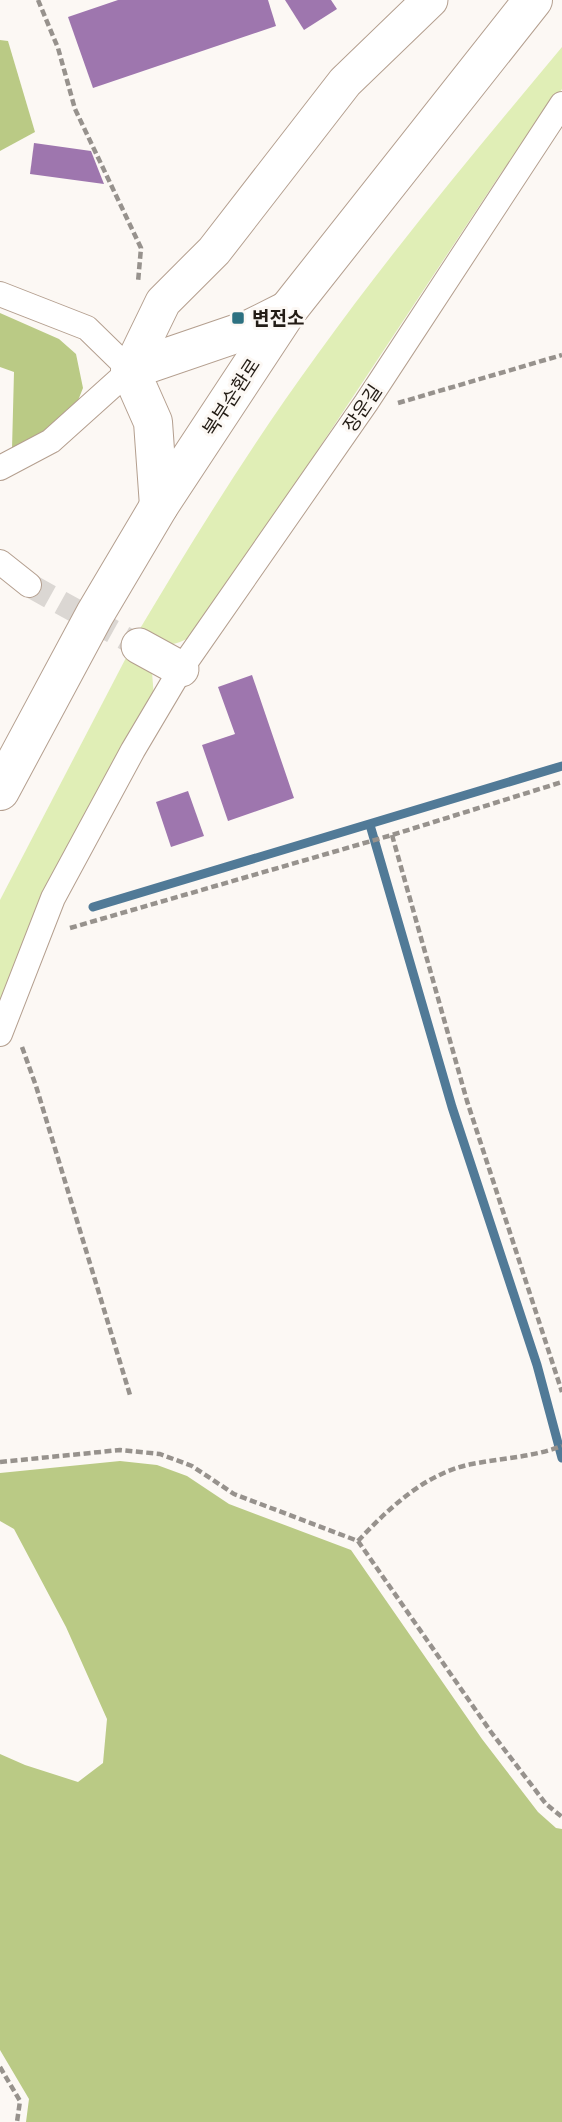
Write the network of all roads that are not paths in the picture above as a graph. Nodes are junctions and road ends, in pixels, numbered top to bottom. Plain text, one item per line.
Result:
1 (430, 0) edge
2 (533, 0) edge
3 (562, 104) edge
4 (0, 294) edge
5 (288, 310) junction
6 (130, 370) junction
7 (0, 468) edge
8 (159, 506) junction
9 (0, 565) edge
10 (29, 585) tunnel mouth
11 (139, 646) tunnel mouth
12 (181, 669) junction
13 (0, 791) edge
14 (2, 1029) edge

1 - 6 street
2 - 5 main road, 북부순환로
3 - 12 street, 장운길
4 - 6 street
5 - 6 main road
5 - 8 main road, 북부순환로
6 - 7 street
6 - 8 main road
8 - 13 main road, 북부순환로
9 - 10 street
11 - 12 street
12 - 14 street, 장운길

